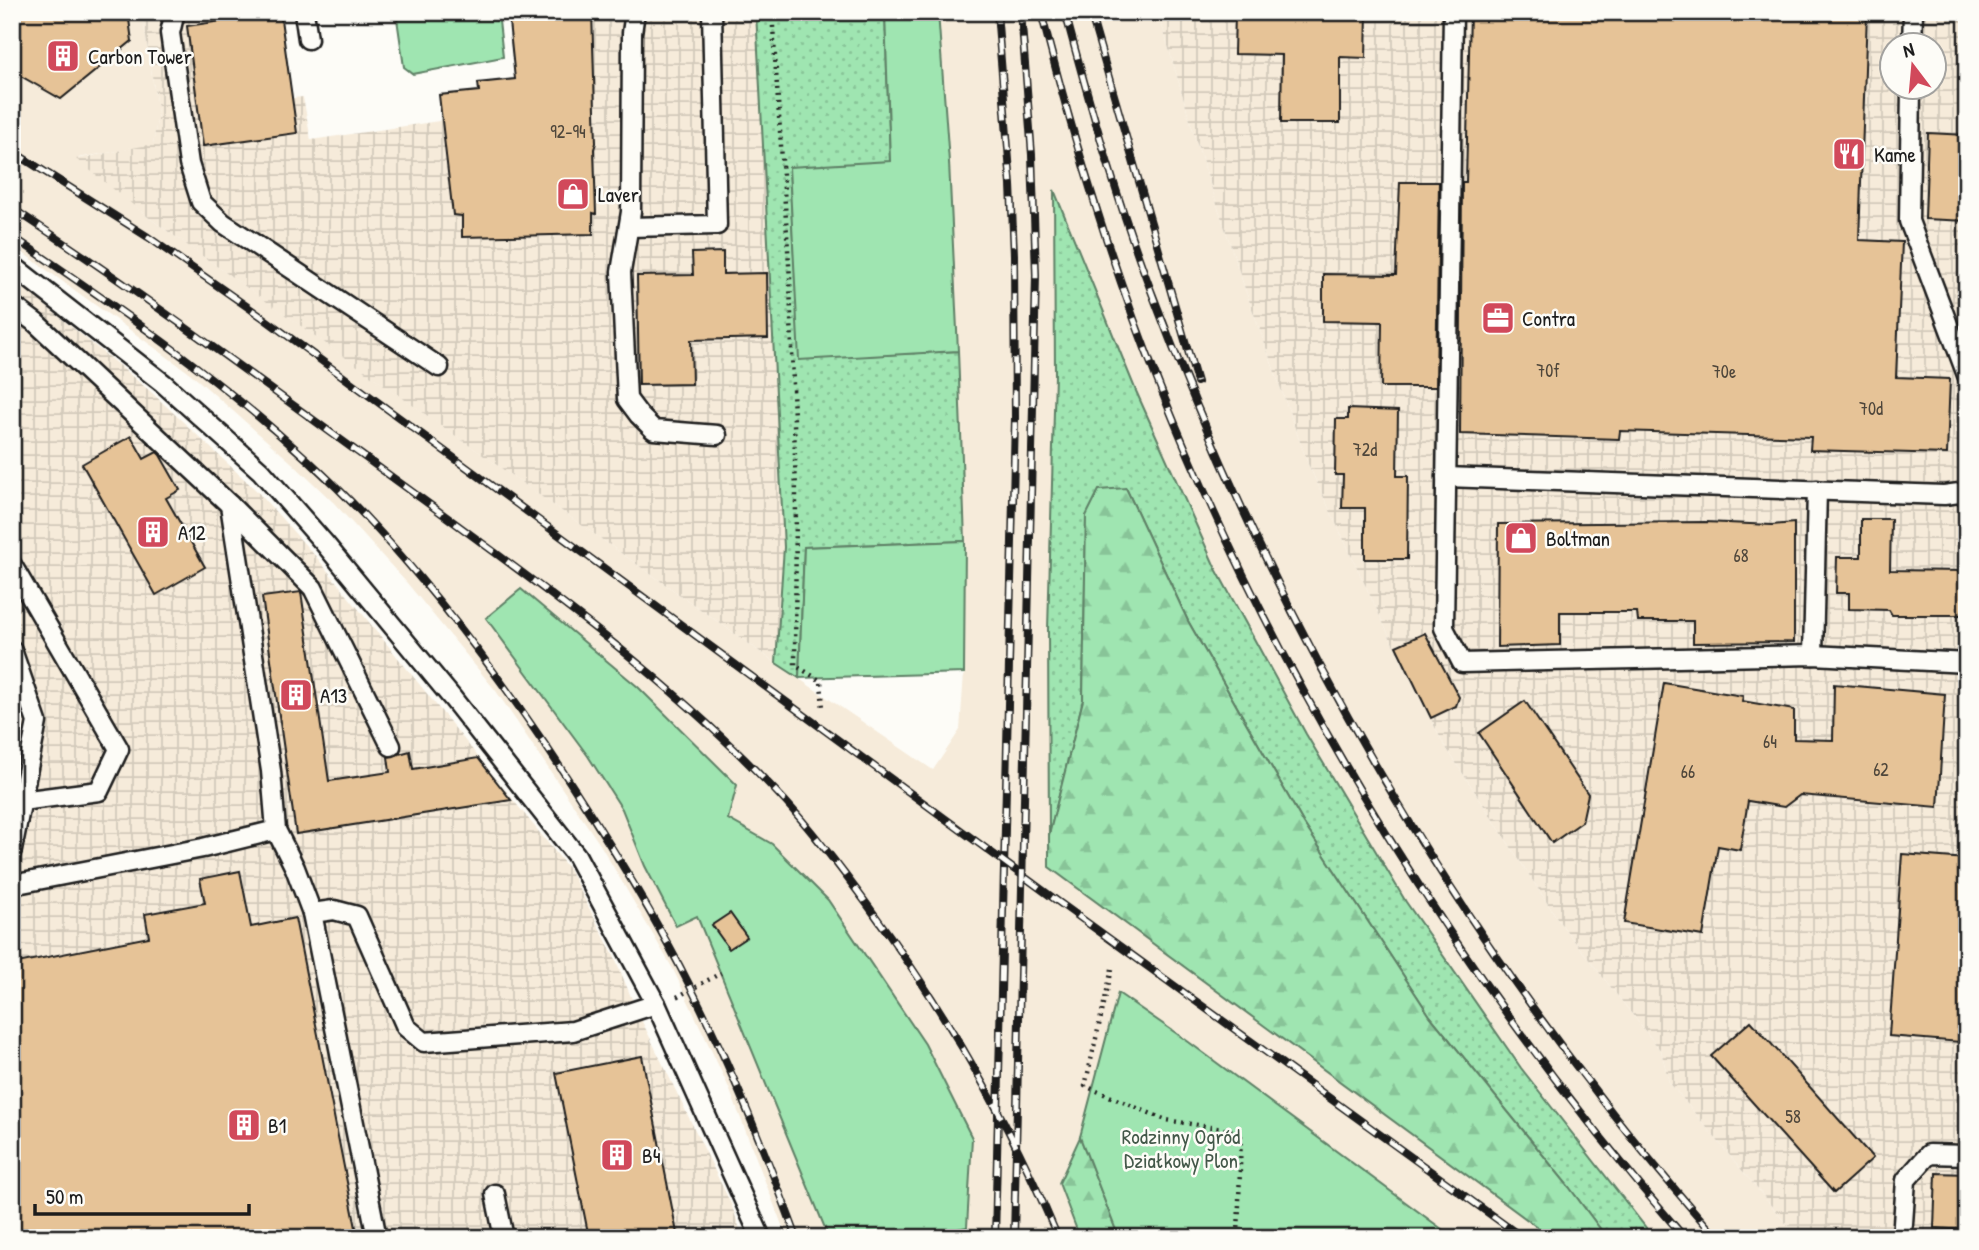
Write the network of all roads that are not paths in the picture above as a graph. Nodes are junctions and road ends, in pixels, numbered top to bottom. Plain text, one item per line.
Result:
1 (175, 12) edge
2 (304, 12) edge
3 (635, 12) edge
4 (712, 12) edge
5 (1453, 12) edge
6 (1913, 12) edge
7 (1912, 32) edge
8 (308, 39) dead end
9 (1911, 102) edge
10 (629, 227) junction
11 (12, 265) edge
12 (12, 305) edge
13 (439, 367) dead end
14 (1967, 374) edge
15 (717, 435) dead end
16 (1446, 477) junction
17 (1817, 490) junction
18 (1967, 492) edge
19 (230, 505) junction
20 (12, 565) edge
21 (12, 650) edge
22 (1813, 655) junction
23 (1967, 663) edge
24 (391, 746) dead end
25 (21, 801) junction
26 (276, 830) junction
27 (12, 850) edge
28 (12, 884) edge
29 (312, 913) junction
30 (656, 1004) junction
31 (1967, 1155) edge
32 (495, 1194) dead end
33 (377, 1238) edge
34 (504, 1238) edge
35 (761, 1238) edge
36 (1902, 1238) edge

1 - 13 lane
2 - 8 lane
3 - 10 lane
4 - 10 lane
5 - 16 lane
6 - 7 lane
9 - 14 lane
10 - 15 lane
11 - 30 lane
12 - 19 lane
16 - 17 lane
16 - 22 lane
17 - 18 lane
17 - 22 lane
19 - 24 lane
19 - 26 lane
20 - 25 lane
21 - 25 lane
22 - 23 lane
25 - 27 lane
26 - 28 lane
26 - 29 lane
29 - 30 lane
29 - 33 lane
30 - 35 lane
31 - 36 lane
32 - 34 lane

